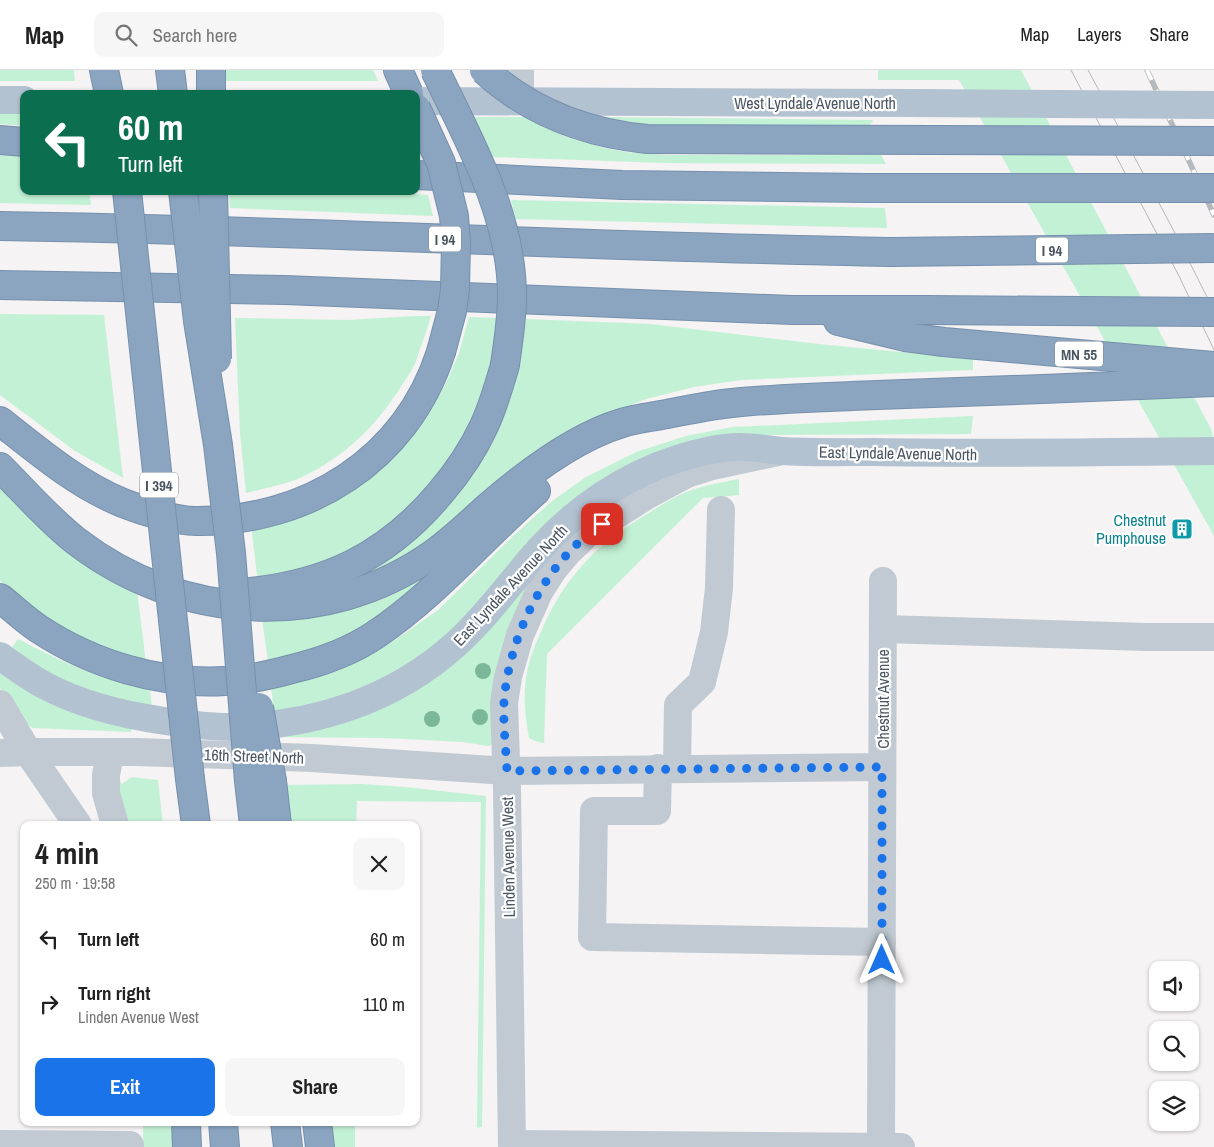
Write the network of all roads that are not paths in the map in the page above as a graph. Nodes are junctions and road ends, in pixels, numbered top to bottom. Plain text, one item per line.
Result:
1 (104, 70) edge
2 (119, 70) edge
3 (170, 70) edge
4 (211, 70) edge
5 (398, 70) edge
6 (435, 70) edge
7 (484, 70) edge
8 (520, 70) edge
9 (107, 90) edge
10 (120, 90) edge
11 (172, 90) edge
12 (211, 90) edge
13 (407, 90) edge
14 (0, 100) edge
15 (20, 100) edge
16 (520, 100) junction
17 (420, 101) edge
18 (1214, 105) edge
19 (420, 117) edge
20 (0, 140) edge
21 (1214, 141) edge
22 (20, 142) edge
23 (420, 175) edge
24 (1214, 188) edge
25 (127, 195) edge
26 (184, 195) edge
27 (213, 195) edge
28 (0, 226) edge
29 (1214, 248) edge
30 (0, 285) edge
31 (792, 310) junction
32 (1214, 312) edge
33 (1214, 366) edge
34 (1214, 382) edge
35 (678, 412) junction
36 (0, 421) edge
37 (218, 445) junction
38 (781, 451) junction
39 (1214, 451) edge
40 (0, 467) edge
41 (721, 510) dead end
42 (883, 581) dead end
43 (0, 598) edge
44 (191, 598) junction
45 (883, 629) junction
46 (1214, 636) edge
47 (0, 656) edge
48 (0, 704) edge
49 (28, 752) junction
50 (0, 753) edge
51 (110, 753) junction
52 (882, 767) junction
53 (667, 768) junction
54 (507, 771) junction
55 (261, 781) junction
56 (191, 782) junction
57 (75, 821) edge
58 (114, 821) edge
59 (183, 821) edge
60 (196, 821) edge
61 (255, 821) edge
62 (276, 821) edge
63 (882, 942) junction
64 (186, 1126) edge
65 (223, 1126) edge
66 (285, 1126) edge
67 (317, 1126) edge
68 (130, 1138) edge
69 (0, 1144) edge
70 (512, 1146) edge
71 (187, 1147) edge
72 (225, 1147) edge
73 (288, 1147) edge
74 (320, 1147) edge
75 (881, 1147) edge
76 (901, 1147) edge

1 - 9 highway
2 - 10 highway
3 - 11 highway
4 - 12 highway
5 - 13 highway
6 - 44 highway, bridge
7 - 21 highway, bridge
8 - 16 street
14 - 15 main road
16 - 17 main road, West Lyndale Avenue North
16 - 18 main road, West Lyndale Avenue North, bridge
19 - 36 highway, bridge
20 - 22 highway
23 - 24 highway, bridge
25 - 56 highway, I 394, bridge
26 - 37 highway, bridge
27 - 37 highway, bridge
28 - 29 highway, I 94, bridge
30 - 31 highway
31 - 32 highway, bridge
31 - 33 highway, MN 55
34 - 35 highway
35 - 43 highway
35 - 44 highway
37 - 55 highway, bridge
38 - 39 main road, East Lyndale Avenue North
38 - 47 main road, East Lyndale Avenue North
38 - 54 street, Linden Avenue West
40 - 44 highway
41 - 53 street
42 - 45 street, Chestnut Avenue
45 - 46 street
45 - 52 street, Chestnut Avenue
48 - 49 street
49 - 50 street, 16th Street North
49 - 51 street, 16th Street North
49 - 57 street
51 - 54 street, 16th Street North
51 - 58 street
52 - 53 street, 16th Street North
52 - 63 street, Chestnut Avenue
53 - 54 street, 16th Street North
53 - 63 street
54 - 70 street, Linden Avenue West
55 - 61 highway
55 - 62 highway
56 - 59 highway
56 - 60 highway, I 394
63 - 75 street, Chestnut Avenue
64 - 71 highway
65 - 72 highway
66 - 73 highway
67 - 74 highway
68 - 69 street
70 - 75 street
75 - 76 street

